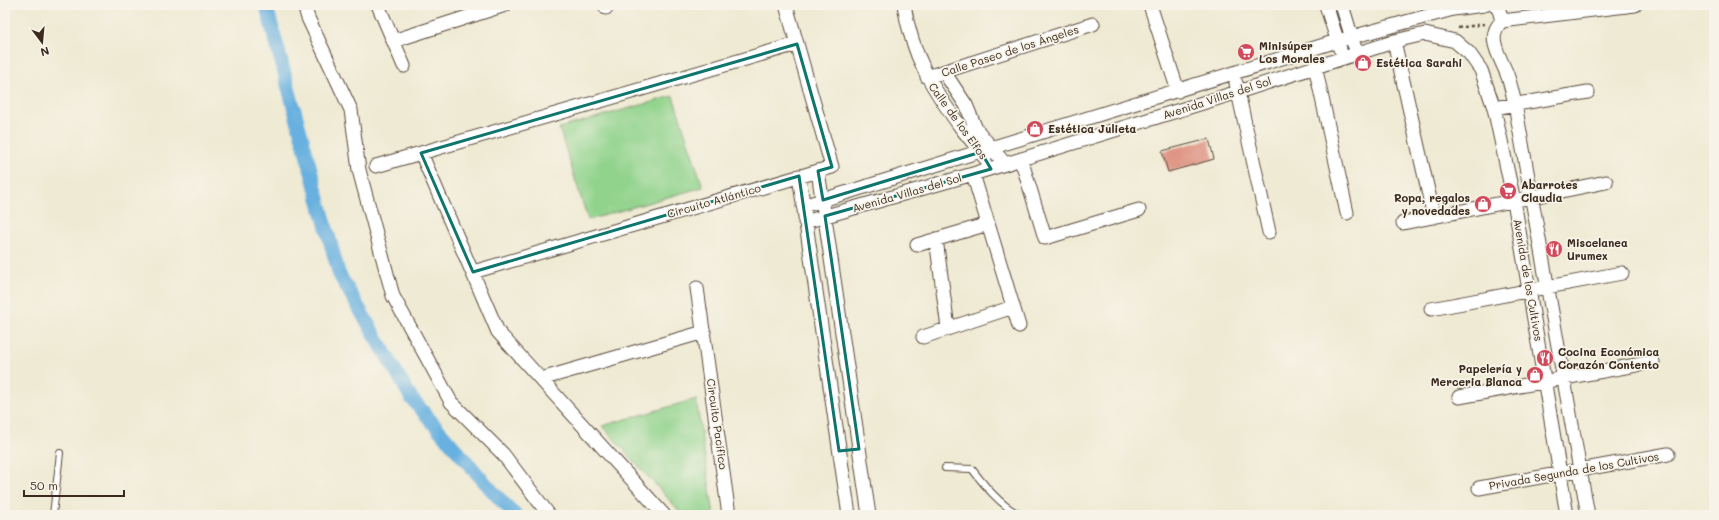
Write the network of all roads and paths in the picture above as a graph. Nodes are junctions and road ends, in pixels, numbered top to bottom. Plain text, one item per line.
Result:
1 (304, 5) edge
2 (378, 5) edge
3 (505, 5) edge
4 (786, 5) edge
5 (904, 5) edge
6 (1150, 5) edge
7 (1326, 5) edge
8 (1342, 5) edge
9 (1484, 5) edge
10 (1495, 5) edge
11 (1634, 5) edge
12 (1596, 7) edge
13 (478, 9) edge
14 (1502, 21) junction
15 (1093, 24) dead end
16 (1456, 28) dead end
17 (1425, 34) joint
18 (1352, 37) junction
19 (393, 41) junction
20 (1337, 41) junction
21 (1394, 41) junction
22 (797, 44) junction
23 (1356, 53) junction
24 (1342, 57) junction
25 (404, 66) dead end
26 (1315, 66) junction
27 (944, 72) junction
28 (1234, 74) junction
29 (927, 78) junction
30 (1178, 91) junction
31 (1238, 92) junction
32 (1588, 92) dead end
33 (1515, 104) junction
34 (1494, 108) junction
35 (987, 150) junction
36 (422, 153) junction
37 (1021, 159) junction
38 (1005, 164) junction
39 (376, 166) dead end
40 (991, 168) junction
41 (818, 171) junction
42 (973, 174) junction
43 (799, 176) junction
44 (1606, 182) dead end
45 (1532, 197) junction
46 (823, 200) junction
47 (1514, 201) junction
48 (803, 206) junction
49 (1139, 210) dead end
50 (1347, 213) dead end
51 (826, 216) junction
52 (1434, 217) junction
53 (806, 222) junction
54 (1403, 223) dead end
55 (988, 224) junction
56 (1269, 232) dead end
57 (936, 239) junction
58 (917, 245) dead end
59 (473, 272) junction
60 (1622, 273) dead end
61 (1549, 287) junction
62 (697, 288) dead end
63 (1530, 290) junction
64 (1013, 307) junction
65 (1431, 309) dead end
66 (1019, 326) dead end
67 (948, 328) junction
68 (704, 332) junction
69 (923, 337) dead end
70 (1652, 362) dead end
71 (1564, 378) junction
72 (541, 379) junction
73 (1545, 382) junction
74 (1459, 397) dead end
75 (859, 448) junction
76 (839, 451) junction
77 (60, 453) dead end
78 (1668, 454) dead end
79 (945, 468) dead end
80 (1580, 470) junction
81 (1560, 474) junction
82 (1479, 488) dead end
83 (5, 512) edge
84 (23, 515) edge
85 (53, 515) edge
86 (549, 515) edge
87 (664, 515) edge
88 (729, 515) edge
89 (849, 515) edge
90 (869, 515) edge
91 (1022, 515) edge
92 (1567, 515) edge
93 (1588, 515) edge

1 - 86 street
2 - 19 street
3 - 13 street
4 - 22 street, Circuito Atlántico
5 - 29 street, Calle de los Elfos
6 - 30 street
7 - 20 street
8 - 18 street
9 - 18 street, Avenida Villas del Sol
10 - 14 street
11 - 12 street
12 - 14 street
13 - 19 street
14 - 16 path
14 - 33 street, Avenida de los Cultivos
15 - 27 street, Calle Paseo de los Ángeles
17 - 21 street, Avenida Villas del Sol
17 - 34 street, Avenida de los Cultivos
18 - 20 street, Avenida Villas del Sol
18 - 23 street
19 - 25 street
20 - 24 street
20 - 28 street, Avenida Villas del Sol
21 - 23 street, Avenida Villas del Sol
21 - 52 street
22 - 36 street
22 - 41 street, Circuito Atlántico
23 - 24 street, Avenida Villas del Sol
24 - 26 street, Avenida Villas del Sol
26 - 31 street, Avenida Villas del Sol
26 - 50 street
27 - 29 street, Calle Paseo de los Ángeles
27 - 35 street, Calle de los Elfos
28 - 30 street, Avenida Villas del Sol
28 - 31 street
29 - 35 street, Calle de los Elfos
30 - 35 street, Avenida Villas del Sol
31 - 37 street, Avenida Villas del Sol
31 - 56 street
32 - 33 street
33 - 34 street
33 - 45 street, Avenida de los Cultivos
34 - 47 street, Avenida de los Cultivos
35 - 38 street, Calle de los Elfos
35 - 40 street, Calle de los Elfos
35 - 46 street, Avenida Villas del Sol
36 - 39 street
36 - 59 street
37 - 38 street, Avenida Villas del Sol
37 - 49 street
38 - 40 street, Avenida Villas del Sol
40 - 42 street, Avenida Villas del Sol
41 - 43 street, Circuito Atlántico
41 - 46 street
42 - 51 street, Avenida Villas del Sol
42 - 55 street
43 - 48 street
43 - 59 street, Circuito Atlántico
44 - 45 street
45 - 47 street
45 - 61 street, Avenida de los Cultivos
46 - 48 street, Avenida Villas del Sol
46 - 51 street
47 - 52 street
47 - 63 street, Avenida de los Cultivos
48 - 53 street
51 - 53 street, Avenida Villas del Sol
51 - 75 street
52 - 54 street
53 - 76 street
55 - 57 street
55 - 64 street
57 - 58 street
57 - 67 street
59 - 72 street
60 - 61 street
61 - 63 street
61 - 71 street, Avenida de los Cultivos
62 - 68 street, Circuito Pacífico
63 - 65 street
63 - 73 street, Avenida de los Cultivos
64 - 66 street
64 - 67 street
67 - 69 street
68 - 72 street
68 - 88 street, Circuito Pacífico
70 - 71 street
71 - 73 street
71 - 80 street, Avenida de los Cultivos
72 - 87 street
73 - 74 street
73 - 81 street, Avenida de los Cultivos
75 - 76 street
75 - 90 street
76 - 89 street
77 - 85 lane
78 - 80 street, Privada Segunda de los Cultivos
79 - 91 lane
80 - 81 street, Privada Segunda de los Cultivos
80 - 93 street, Avenida de los Cultivos
81 - 82 street, Privada Segunda de los Cultivos
81 - 92 street, Avenida de los Cultivos
83 - 84 lane

